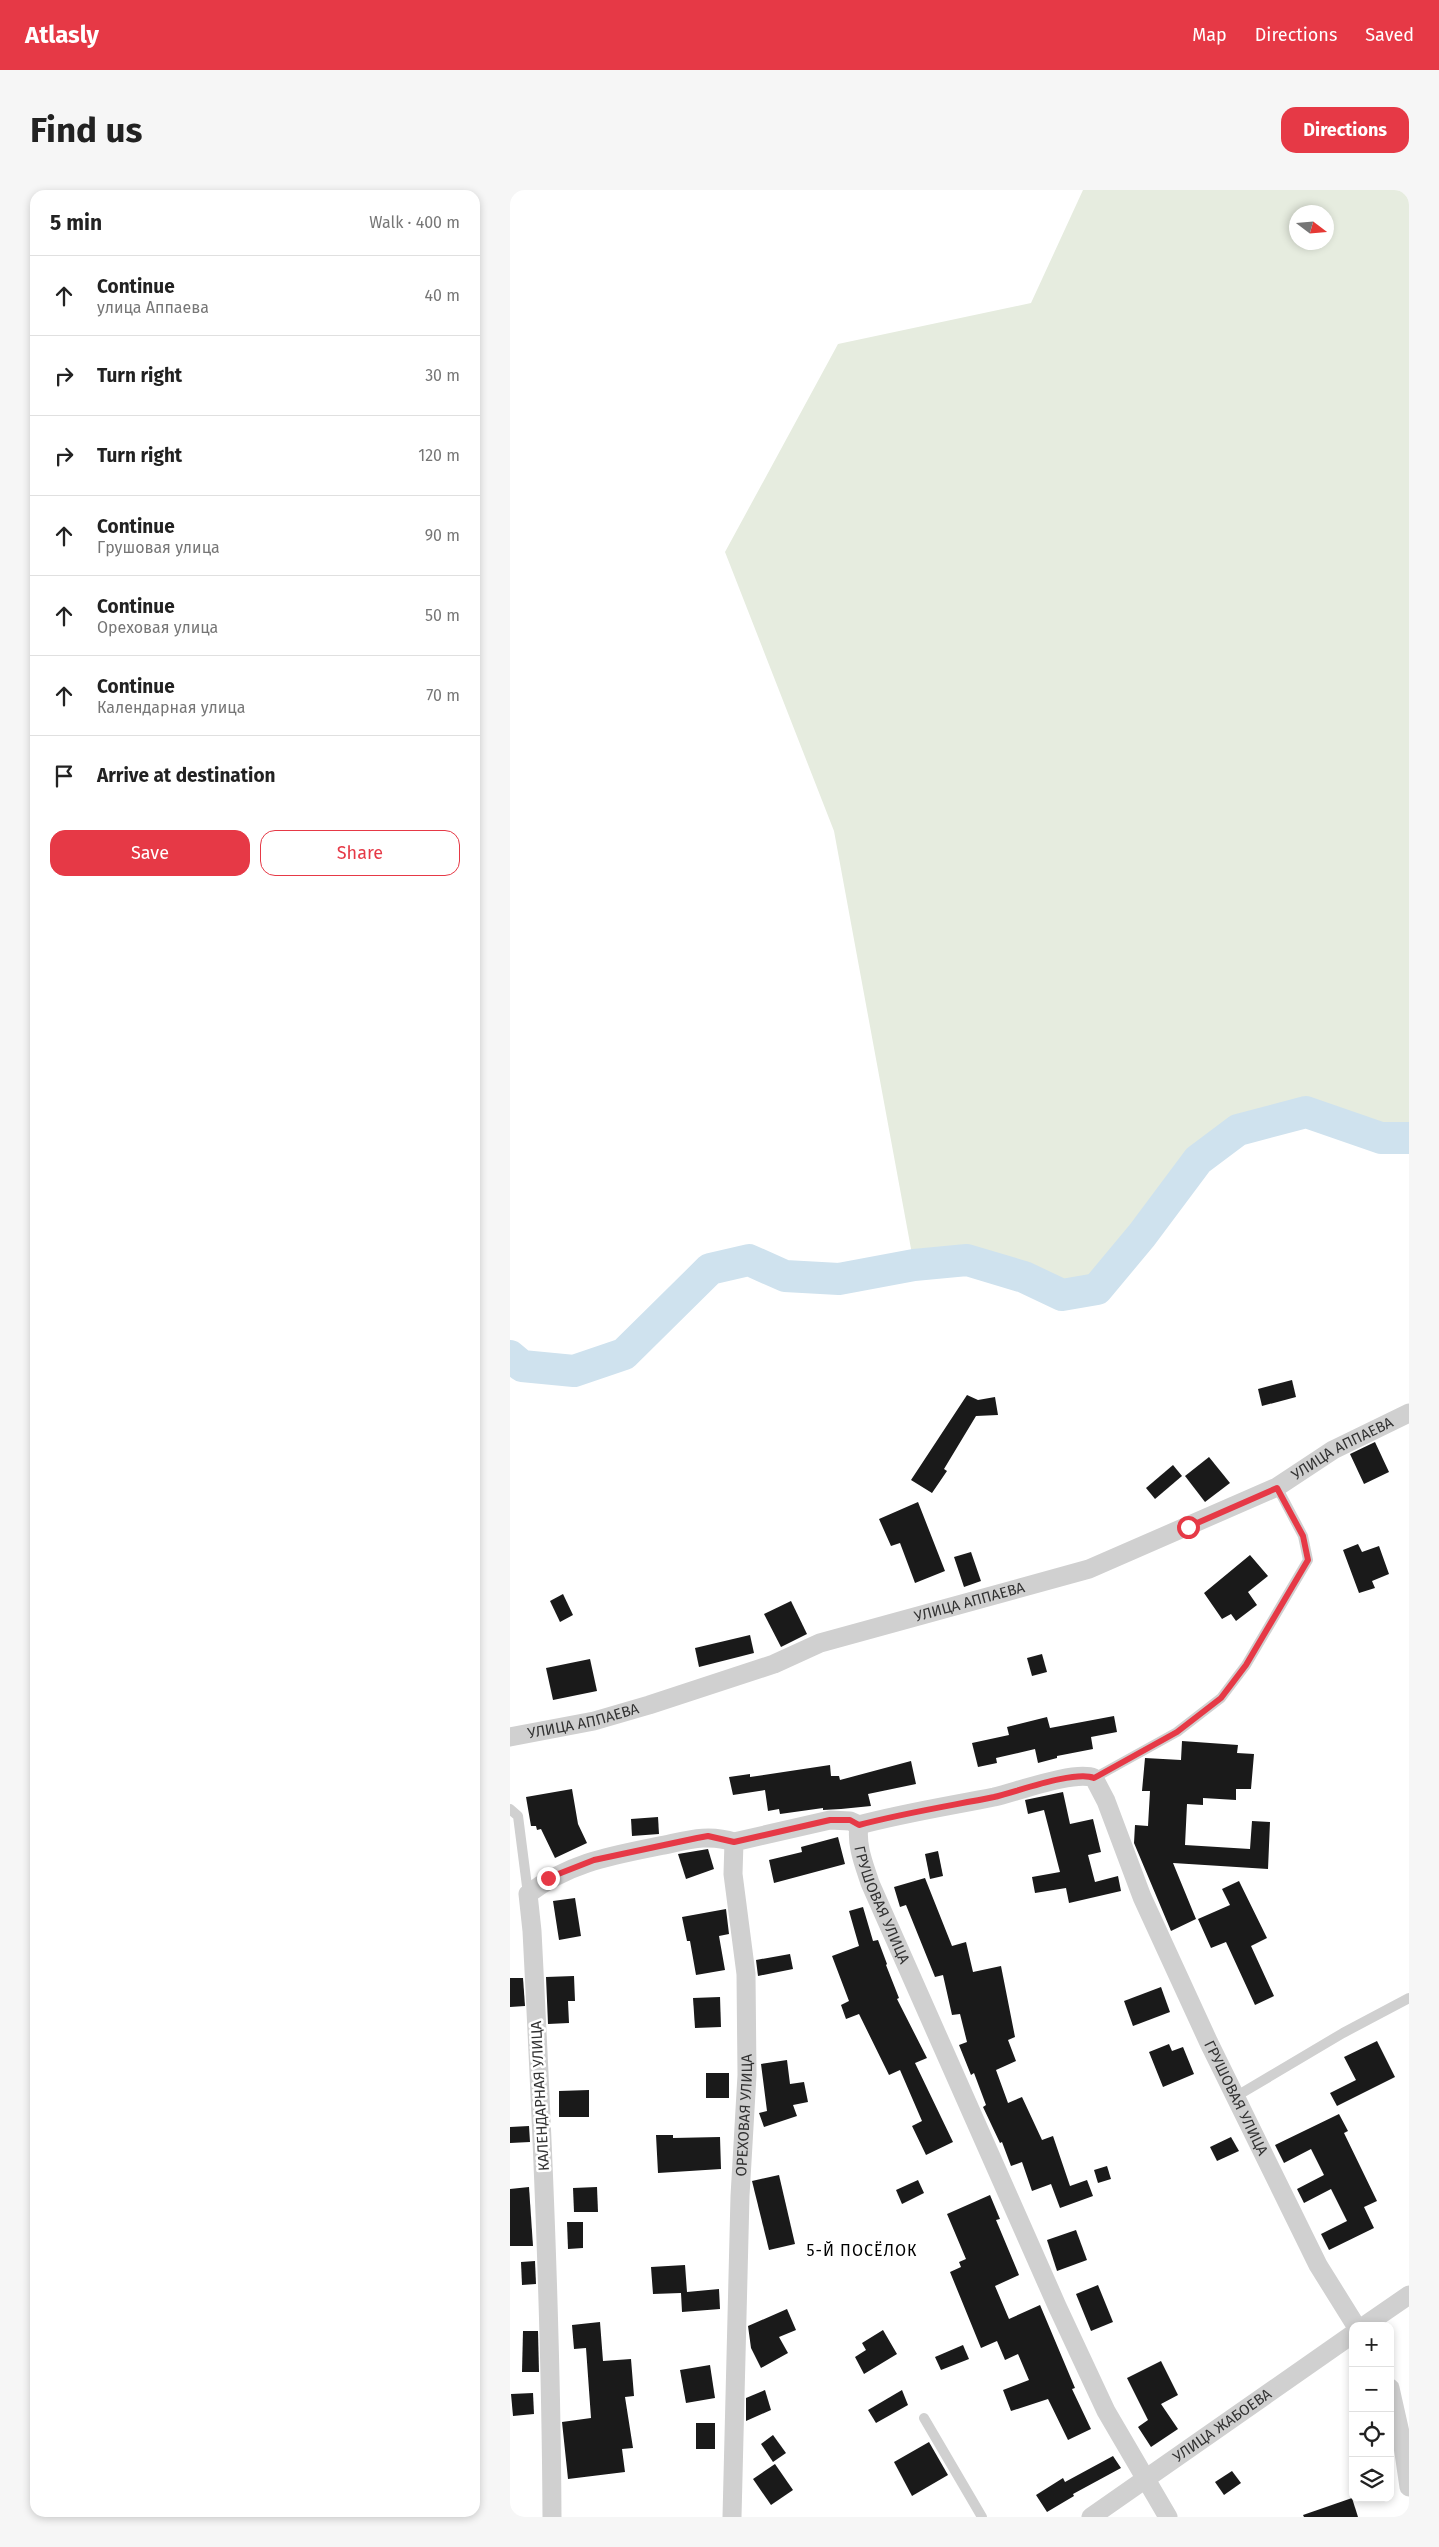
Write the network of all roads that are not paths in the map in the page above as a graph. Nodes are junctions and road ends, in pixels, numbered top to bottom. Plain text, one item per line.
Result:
1 (1409, 1413) edge
2 (1277, 1488) junction
3 (510, 1737) edge
4 (1094, 1778) junction
5 (510, 1809) edge
6 (859, 1825) junction
7 (734, 1842) junction
8 (519, 1896) edge
9 (1409, 1998) edge
10 (1235, 2097) junction
11 (1409, 2295) edge
12 (1354, 2322) edge
13 (1370, 2322) edge
14 (1349, 2337) edge
15 (1394, 2405) edge
16 (924, 2418) dead end
17 (1145, 2478) junction
18 (1409, 2487) edge
19 (552, 2517) edge
20 (732, 2517) edge
21 (982, 2517) edge
22 (1091, 2517) edge
23 (1168, 2517) edge

1 - 2 street, УЛИЦА АППАЕВА
2 - 3 street, УЛИЦА АППАЕВА
2 - 4 lane
4 - 6 street, ГРУШОВАЯ УЛИЦА
4 - 10 street, ГРУШОВАЯ УЛИЦА
5 - 8 lane
6 - 7 street
6 - 17 street, ГРУШОВАЯ УЛИЦА
7 - 8 street
7 - 20 street, ОРЕХОВАЯ УЛИЦА
8 - 19 street, КАЛЕНДАРНАЯ УЛИЦА
9 - 10 lane
10 - 12 street, ГРУШОВАЯ УЛИЦА
11 - 13 street
14 - 17 street, УЛИЦА ЖАБОЕВА
15 - 18 street
16 - 21 lane
17 - 22 street, УЛИЦА ЖАБОЕВА
17 - 23 street, ГРУШОВАЯ УЛИЦА

